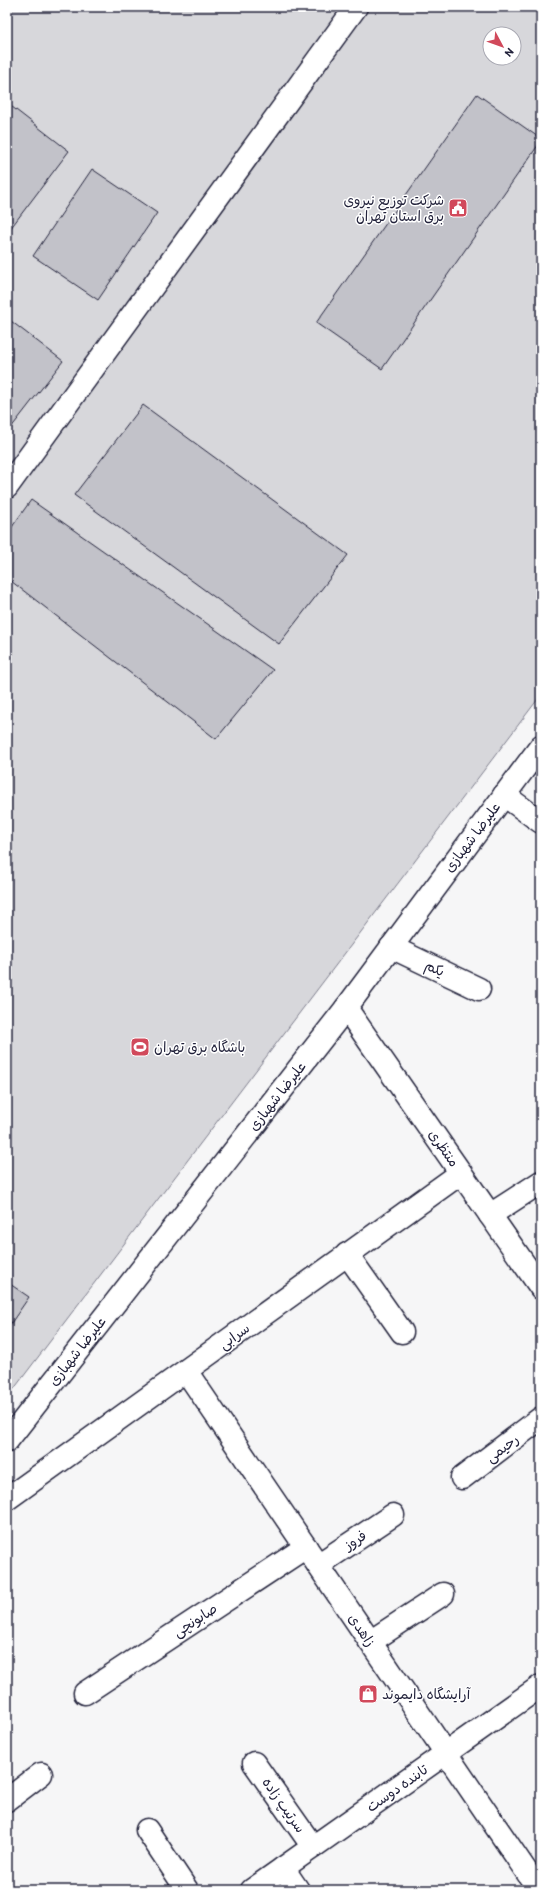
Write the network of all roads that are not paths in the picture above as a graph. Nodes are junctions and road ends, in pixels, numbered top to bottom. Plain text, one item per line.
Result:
1 (356, 7) edge
2 (7, 487) edge
3 (541, 746) edge
4 (504, 795) junction
5 (541, 822) edge
6 (390, 947) junction
7 (479, 989) dead end
8 (346, 1008) junction
9 (461, 1173) junction
10 (541, 1182) edge
11 (490, 1215) junction
12 (347, 1254) junction
13 (541, 1288) edge
14 (402, 1332) dead end
15 (186, 1370) junction
16 (541, 1418) edge
17 (7, 1441) edge
18 (462, 1478) dead end
19 (7, 1499) edge
20 (393, 1515) dead end
21 (312, 1556) junction
22 (443, 1594) dead end
23 (370, 1642) junction
24 (541, 1686) edge
25 (85, 1693) dead end
26 (446, 1754) junction
27 (254, 1763) dead end
28 (41, 1774) dead end
29 (7, 1800) edge
30 (147, 1830) dead end
31 (313, 1847) junction
32 (283, 1868) junction
33 (187, 1890) edge
34 (252, 1890) edge
35 (298, 1890) edge
36 (539, 1890) edge

1 - 2 street
3 - 4 street, علیرضا شهبازی
4 - 5 street
4 - 6 street, علیرضا شهبازی
6 - 7 street, یکم
6 - 8 street, علیرضا شهبازی
8 - 9 street, منتظری
8 - 17 street, علیرضا شهبازی
9 - 11 street, منتظری
9 - 12 street, سرابی
10 - 11 street
11 - 13 street, منتظری
12 - 14 street
12 - 15 street, سرابی
15 - 19 street, سرابی
15 - 21 street, زاهدی
16 - 18 street, رحیمی
20 - 21 street, فروز
21 - 23 street, زاهدی
21 - 25 street, صابونچی
22 - 23 street
23 - 26 street, زاهدی
24 - 26 street, تابنده دوست
26 - 31 street, تابنده دوست
26 - 36 street, زاهدی
27 - 31 street, سرتیپ زاده
28 - 29 street
30 - 33 street
31 - 32 street, تابنده دوست
32 - 34 street, تابنده دوست
32 - 35 street

